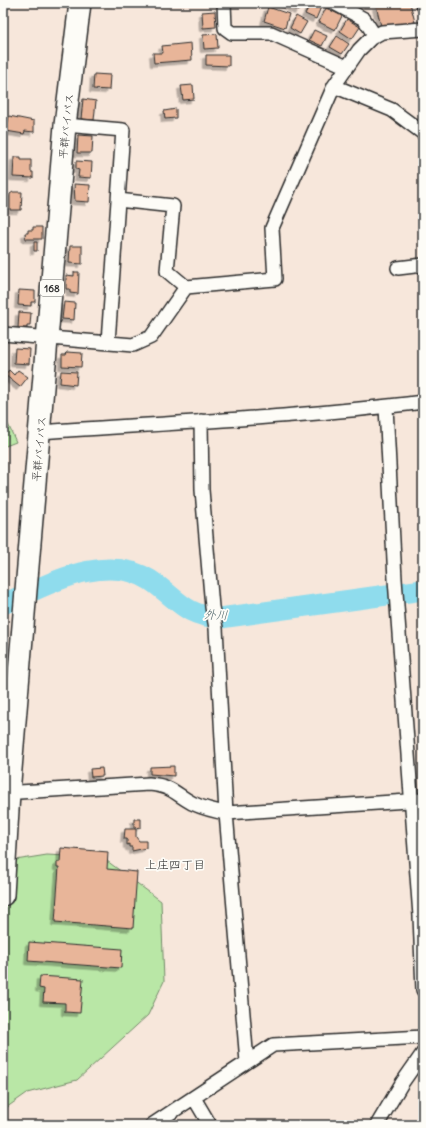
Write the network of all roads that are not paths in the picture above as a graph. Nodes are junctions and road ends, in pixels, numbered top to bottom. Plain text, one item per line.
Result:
1 (80, 3) edge
2 (224, 3) edge
3 (334, 3) edge
4 (423, 29) edge
5 (375, 36) junction
6 (347, 68) junction
7 (334, 86) junction
8 (65, 125) junction
9 (423, 133) edge
10 (118, 200) junction
11 (423, 265) edge
12 (398, 268) dead end
13 (186, 287) junction
14 (3, 334) edge
15 (48, 337) junction
16 (108, 342) junction
17 (423, 402) edge
18 (386, 407) junction
19 (201, 421) junction
20 (41, 432) junction
21 (6, 793) edge
22 (417, 801) edge
23 (226, 813) junction
24 (3, 895) edge
25 (423, 990) edge
26 (423, 1037) edge
27 (423, 1053) edge
28 (247, 1062) junction
29 (194, 1098) junction
30 (152, 1125) edge
31 (210, 1125) edge
32 (377, 1125) edge

1 - 8 highway, 平群バイパス / 168
2 - 6 street
3 - 5 street
4 - 5 street
5 - 6 street
6 - 7 street
7 - 9 street
7 - 13 street
8 - 10 street
8 - 15 highway, 平群バイパス / 168
10 - 13 street
10 - 16 street
11 - 12 street
13 - 16 street
14 - 15 street
15 - 16 street
15 - 20 highway, 平群バイパス / 168
17 - 18 street
18 - 19 street
18 - 22 street
19 - 20 street
19 - 23 street
20 - 21 highway, 平群バイパス / 168
21 - 23 street
21 - 24 highway, 平群バイパス / 168
22 - 23 street
22 - 25 street
23 - 28 street
26 - 28 street
27 - 32 street
28 - 29 street
29 - 30 street
29 - 31 street

